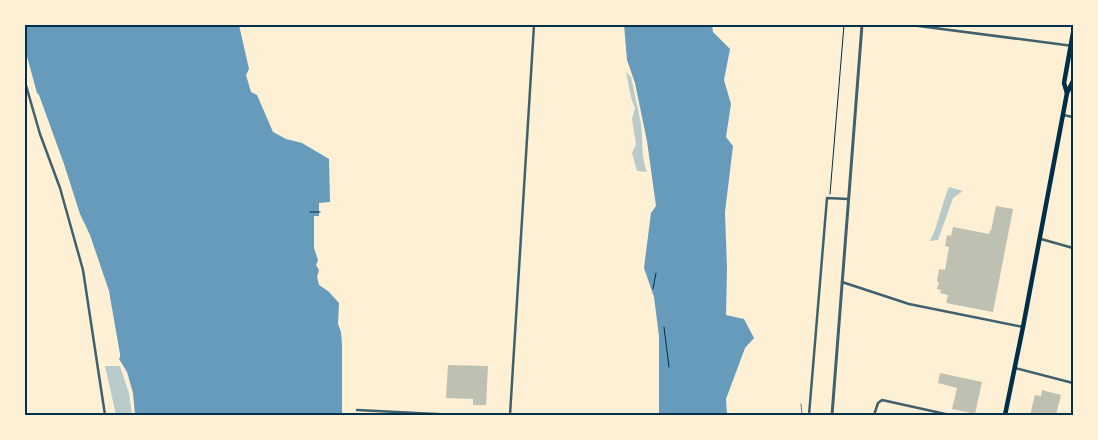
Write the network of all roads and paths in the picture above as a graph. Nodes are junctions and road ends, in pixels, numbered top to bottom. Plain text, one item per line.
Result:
1 (534, 25) edge
2 (844, 25) edge
3 (862, 25) edge
4 (912, 25) edge
5 (1073, 32) edge
6 (1072, 45) edge
7 (1073, 81) edge
8 (25, 82) edge
9 (1067, 93) junction
10 (1063, 115) junction
11 (1073, 117) edge
12 (828, 199) junction
13 (848, 200) junction
14 (310, 212) dead end
15 (320, 212) dead end
16 (1040, 239) junction
17 (1073, 248) edge
18 (656, 272) dead end
19 (842, 282) junction
20 (653, 289) dead end
21 (664, 326) dead end
22 (1023, 327) junction
23 (669, 367) dead end
24 (1015, 368) junction
25 (1073, 383) edge
26 (357, 410) dead end
27 (105, 415) edge
28 (456, 415) edge
29 (510, 415) edge
30 (809, 415) edge
31 (832, 415) edge
32 (874, 415) edge
33 (950, 415) edge
34 (1004, 415) edge

1 - 29 street
2 - 12 path
3 - 13 street
4 - 6 street
5 - 6 main road
6 - 9 main road
7 - 9 main road
8 - 27 street
9 - 10 main road
10 - 11 street
10 - 16 main road
12 - 13 street
12 - 30 street
13 - 19 street
14 - 15 path
16 - 17 street
16 - 22 main road
18 - 20 path
19 - 22 street
19 - 31 street
21 - 23 path
22 - 24 main road
24 - 25 street
24 - 34 main road
26 - 28 street
32 - 33 street

